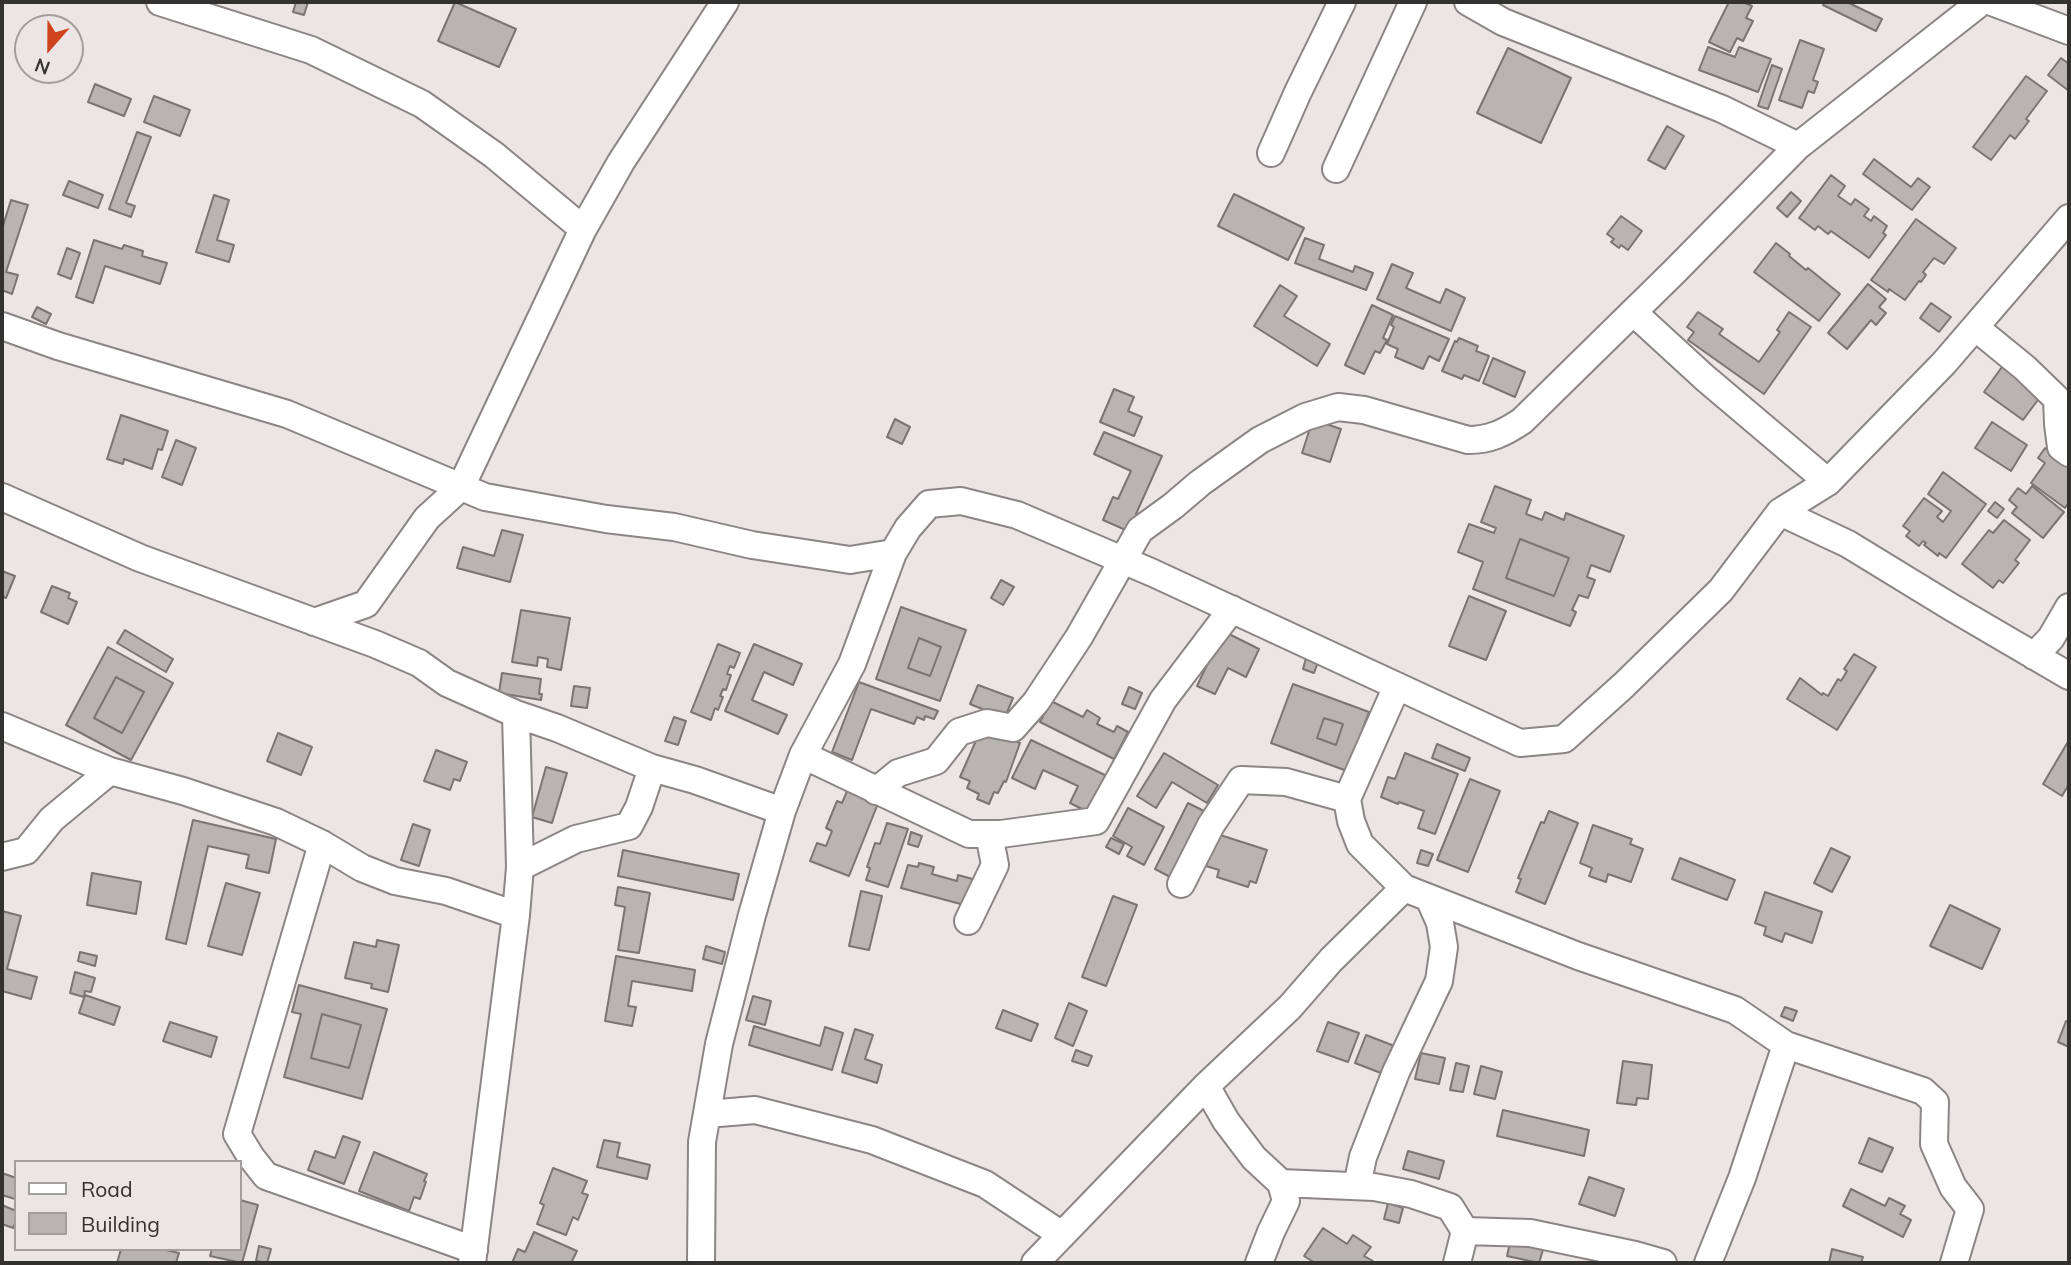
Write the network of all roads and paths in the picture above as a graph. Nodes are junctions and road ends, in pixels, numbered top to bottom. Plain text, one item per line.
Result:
1 (160, 2) edge
2 (725, 2) edge
3 (1342, 2) edge
4 (1413, 2) edge
5 (1468, 2) edge
6 (1981, 2) edge
7 (1992, 2) edge
8 (1509, 12) edge
9 (2069, 32) edge
10 (1798, 146) junction
11 (1271, 153) dead end
12 (1336, 169) dead end
13 (2069, 218) edge
14 (583, 229) junction
15 (1633, 312) junction
16 (2, 326) edge
17 (1976, 328) junction
18 (2069, 453) edge
19 (1828, 482) junction
20 (461, 487) junction
21 (2, 497) edge
22 (1780, 512) junction
23 (893, 553) junction
24 (1121, 561) junction
25 (2069, 607) edge
26 (1232, 609) junction
27 (314, 622) junction
28 (2034, 656) junction
29 (2069, 676) edge
30 (1397, 686) junction
31 (516, 714) junction
32 (2, 726) edge
33 (803, 754) junction
34 (652, 768) junction
35 (110, 771) junction
36 (876, 791) junction
37 (1347, 799) junction
38 (782, 811) junction
39 (989, 834) junction
40 (323, 844) junction
41 (2, 857) edge
42 (520, 867) junction
43 (1181, 884) dead end
44 (1404, 888) junction
45 (1429, 898) junction
46 (516, 915) junction
47 (968, 921) dead end
48 (1786, 1045) junction
49 (1206, 1086) junction
50 (707, 1114) junction
51 (1281, 1183) junction
52 (1357, 1186) junction
53 (1465, 1231) junction
54 (1062, 1235) junction
55 (473, 1257) edge
56 (701, 1263) edge
57 (1035, 1263) edge
58 (1259, 1263) edge
59 (1457, 1263) edge
60 (1663, 1263) edge
61 (1708, 1263) edge
62 (1954, 1263) edge

1 - 14 street
2 - 14 street
3 - 11 street
4 - 12 street
5 - 8 street
6 - 10 street
7 - 9 street
8 - 10 street
10 - 15 street
13 - 17 street
14 - 20 street
15 - 19 street
15 - 24 street
16 - 20 street
17 - 18 street
17 - 19 street
19 - 22 street
20 - 23 street
20 - 27 street
21 - 27 street
22 - 28 street
22 - 30 street
23 - 24 street
23 - 33 street
24 - 26 street
24 - 36 street
25 - 28 street
26 - 30 street
26 - 39 street
27 - 31 street
28 - 29 street
30 - 37 street
31 - 34 street
31 - 42 street
32 - 35 street
33 - 36 street
33 - 38 street
34 - 38 street
34 - 42 street
35 - 40 street
35 - 41 street
36 - 39 street
37 - 43 street
37 - 44 street
38 - 50 street
39 - 47 street
40 - 46 street
40 - 55 street
42 - 46 street
44 - 45 street
44 - 49 street
45 - 48 street
45 - 52 street
46 - 55 street
48 - 61 street
48 - 62 street
49 - 51 street
49 - 54 street
50 - 54 street
50 - 56 street
51 - 52 street
51 - 58 street
52 - 53 street
53 - 59 street
53 - 60 street
54 - 57 street

